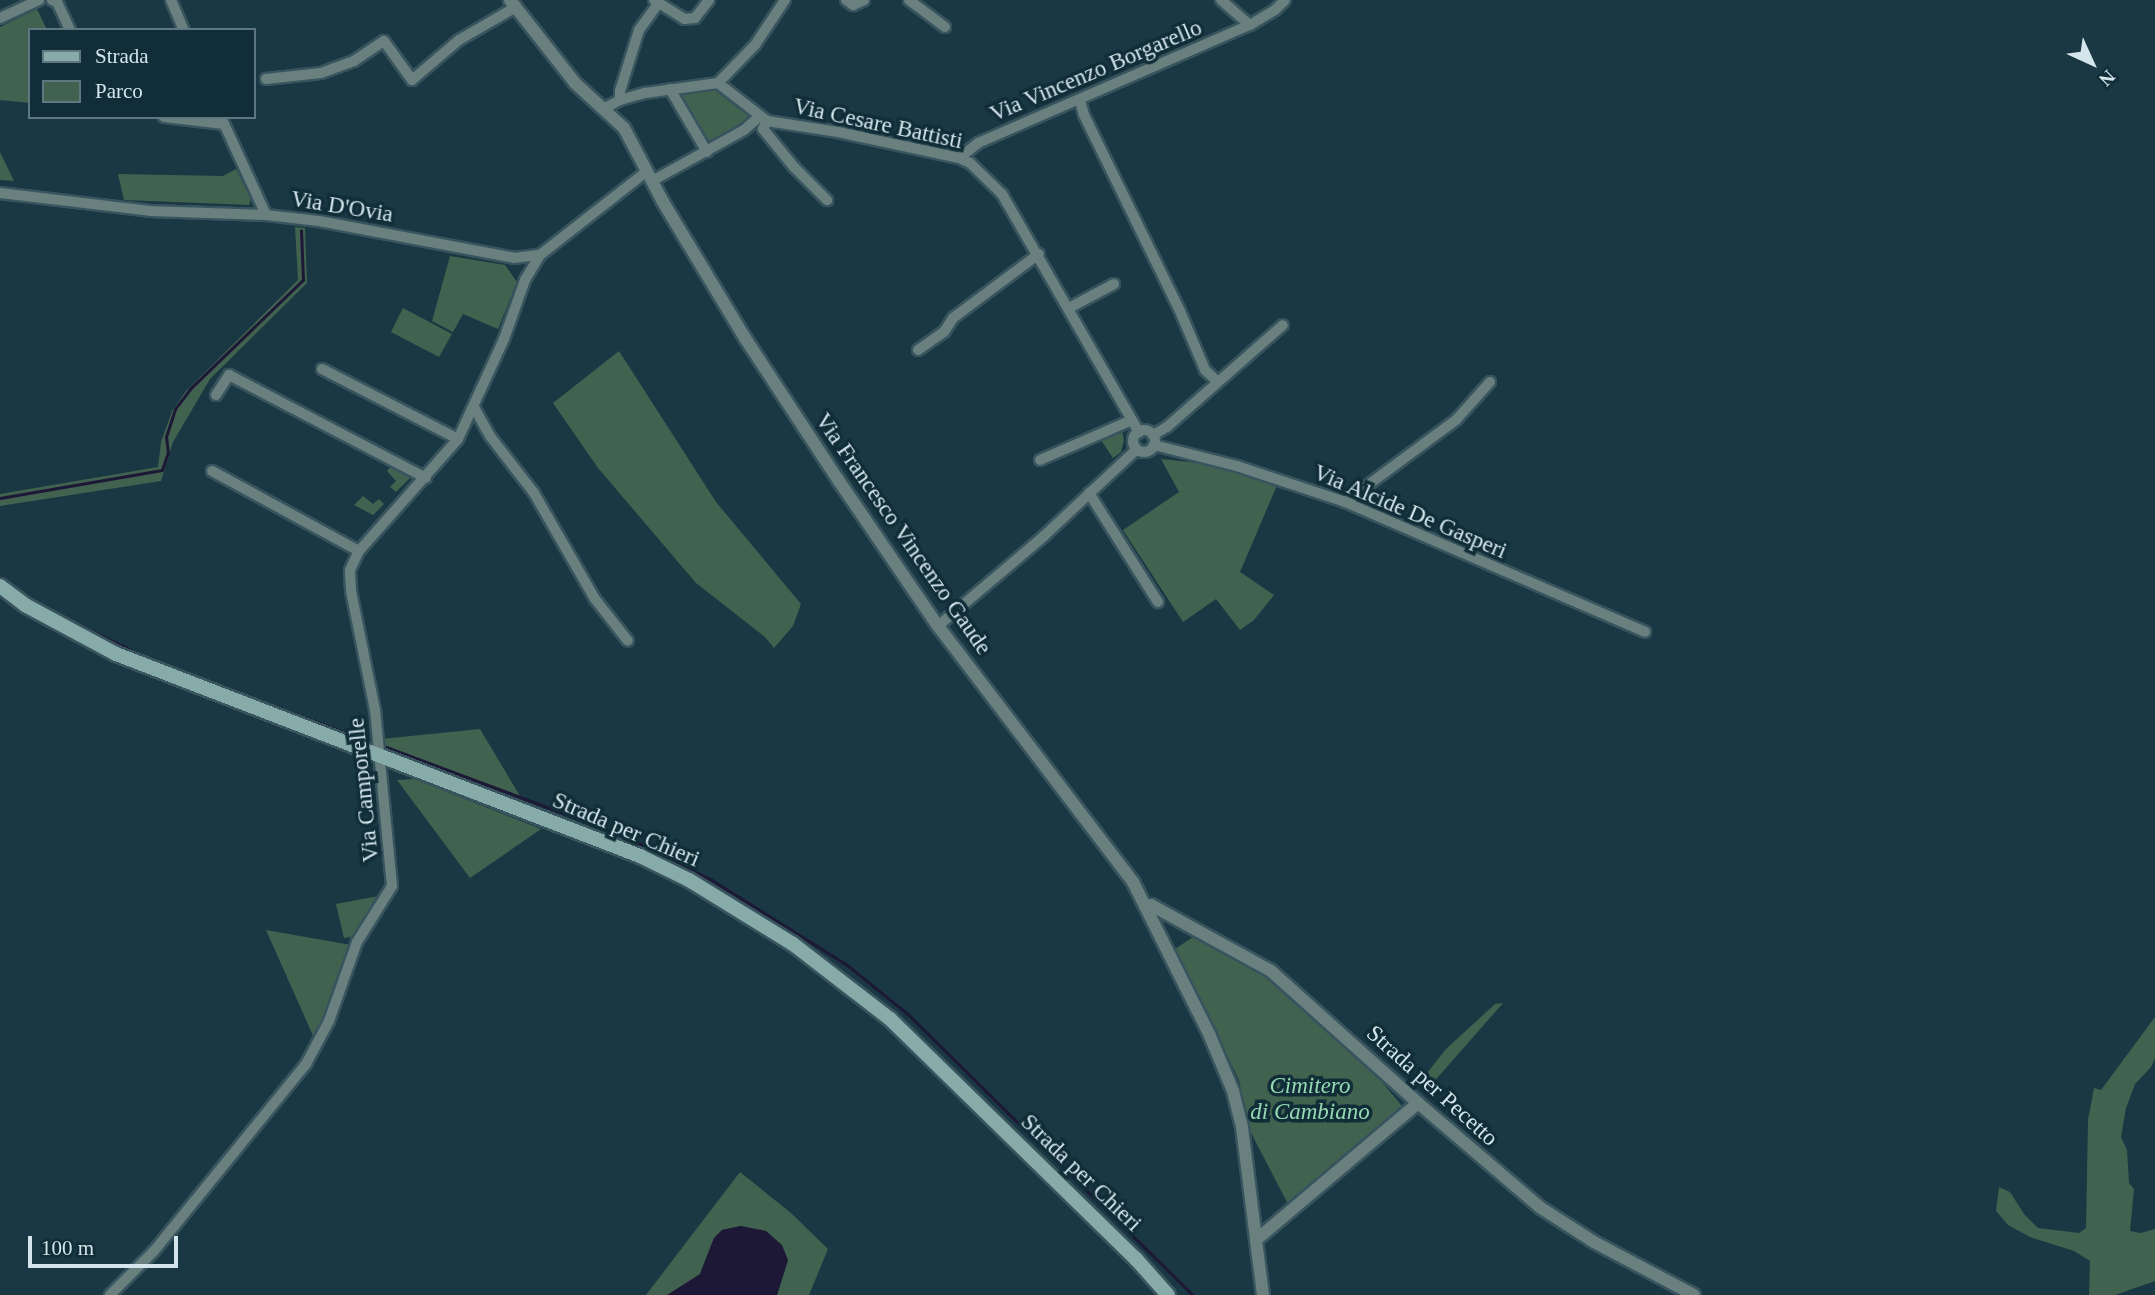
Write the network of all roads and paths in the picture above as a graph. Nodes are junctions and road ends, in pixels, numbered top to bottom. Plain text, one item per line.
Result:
1 (38, 0) edge
2 (52, 0) edge
3 (171, 0) edge
4 (709, 0) edge
5 (785, 0) edge
6 (846, 0) edge
7 (864, 0) edge
8 (909, 0) edge
9 (1221, 0) edge
10 (1284, 0) edge
11 (656, 2) edge
12 (513, 4) edge
13 (700, 5) edge
14 (0, 18) edge
15 (1250, 25) junction
16 (945, 27) dead end
17 (69, 28) edge
18 (183, 28) edge
19 (266, 79) dead end
20 (718, 83) junction
21 (670, 89) junction
22 (620, 100) junction
23 (1080, 101) junction
24 (603, 109) junction
25 (203, 119) edge
26 (763, 119) junction
27 (223, 120) edge
28 (707, 152) junction
29 (959, 158) junction
30 (650, 176) junction
31 (0, 193) edge
32 (827, 200) dead end
33 (266, 215) junction
34 (1039, 254) junction
35 (540, 255) junction
36 (1114, 284) dead end
37 (1069, 308) junction
38 (1283, 325) dead end
39 (918, 350) dead end
40 (322, 369) dead end
41 (1217, 381) junction
42 (1490, 382) dead end
43 (216, 395) dead end
44 (475, 409) junction
45 (1132, 420) junction
46 (1139, 432) junction
47 (458, 439) junction
48 (1153, 440) junction
49 (1137, 449) junction
50 (1040, 460) dead end
51 (212, 471) dead end
52 (426, 478) junction
53 (1090, 493) junction
54 (1345, 502) junction
55 (359, 551) junction
56 (0, 586) edge
57 (1158, 602) dead end
58 (938, 626) junction
59 (1645, 632) dead end
60 (628, 641) dead end
61 (377, 754) junction
62 (1145, 906) junction
63 (1418, 1103) junction
64 (1256, 1240) junction
65 (110, 1295) edge
66 (1168, 1295) edge
67 (1263, 1295) edge
68 (1694, 1295) edge

1 - 14 street
2 - 17 street
3 - 18 street
4 - 13 street
5 - 20 street
6 - 7 street
8 - 16 street
9 - 15 street
10 - 15 street, Via Vincenzo Borgarello
11 - 13 street
11 - 22 street
12 - 19 street
12 - 24 street, Via Francesco Vincenzo Gaude
15 - 23 street, Via Vincenzo Borgarello
20 - 21 street
20 - 26 street, Via Cesare Battisti
21 - 22 street
21 - 28 street
22 - 24 street
23 - 29 street, Via Vincenzo Borgarello
23 - 41 street
24 - 30 street, Via Francesco Vincenzo Gaude
25 - 27 street
26 - 28 street
26 - 29 street, Via Cesare Battisti
26 - 32 street
27 - 33 street
28 - 30 street
29 - 34 street, Via Cesare Battisti
30 - 35 street
30 - 58 street, Via Francesco Vincenzo Gaude
31 - 33 street, Via D'Ovia
33 - 35 street, Via D'Ovia
34 - 37 street, Via Cesare Battisti
34 - 39 street
35 - 44 street, Via Camporelle
36 - 37 street
37 - 45 street, Via Cesare Battisti
38 - 41 street
40 - 47 street
41 - 48 street
42 - 54 street
43 - 52 street
44 - 47 street, Via Camporelle
44 - 60 street
45 - 46 street, Via Cesare Battisti
45 - 50 street
46 - 48 street
46 - 49 street
47 - 52 street, Via Camporelle
48 - 49 street
48 - 54 street, Via Alcide De Gasperi
49 - 53 street
51 - 55 street
52 - 55 street, Via Camporelle
53 - 57 street
53 - 58 street
54 - 59 street, Via Alcide De Gasperi
55 - 61 street, Via Camporelle
56 - 61 main road, Strada per Chieri
58 - 62 street, Via Francesco Vincenzo Gaude
61 - 65 street, Via Camporelle
61 - 66 main road, Strada per Chieri
62 - 63 street, Strada per Pecetto
62 - 64 street, Via Francesco Vincenzo Gaude
63 - 64 street
63 - 68 street, Strada per Pecetto
64 - 67 street, Via Francesco Vincenzo Gaude

